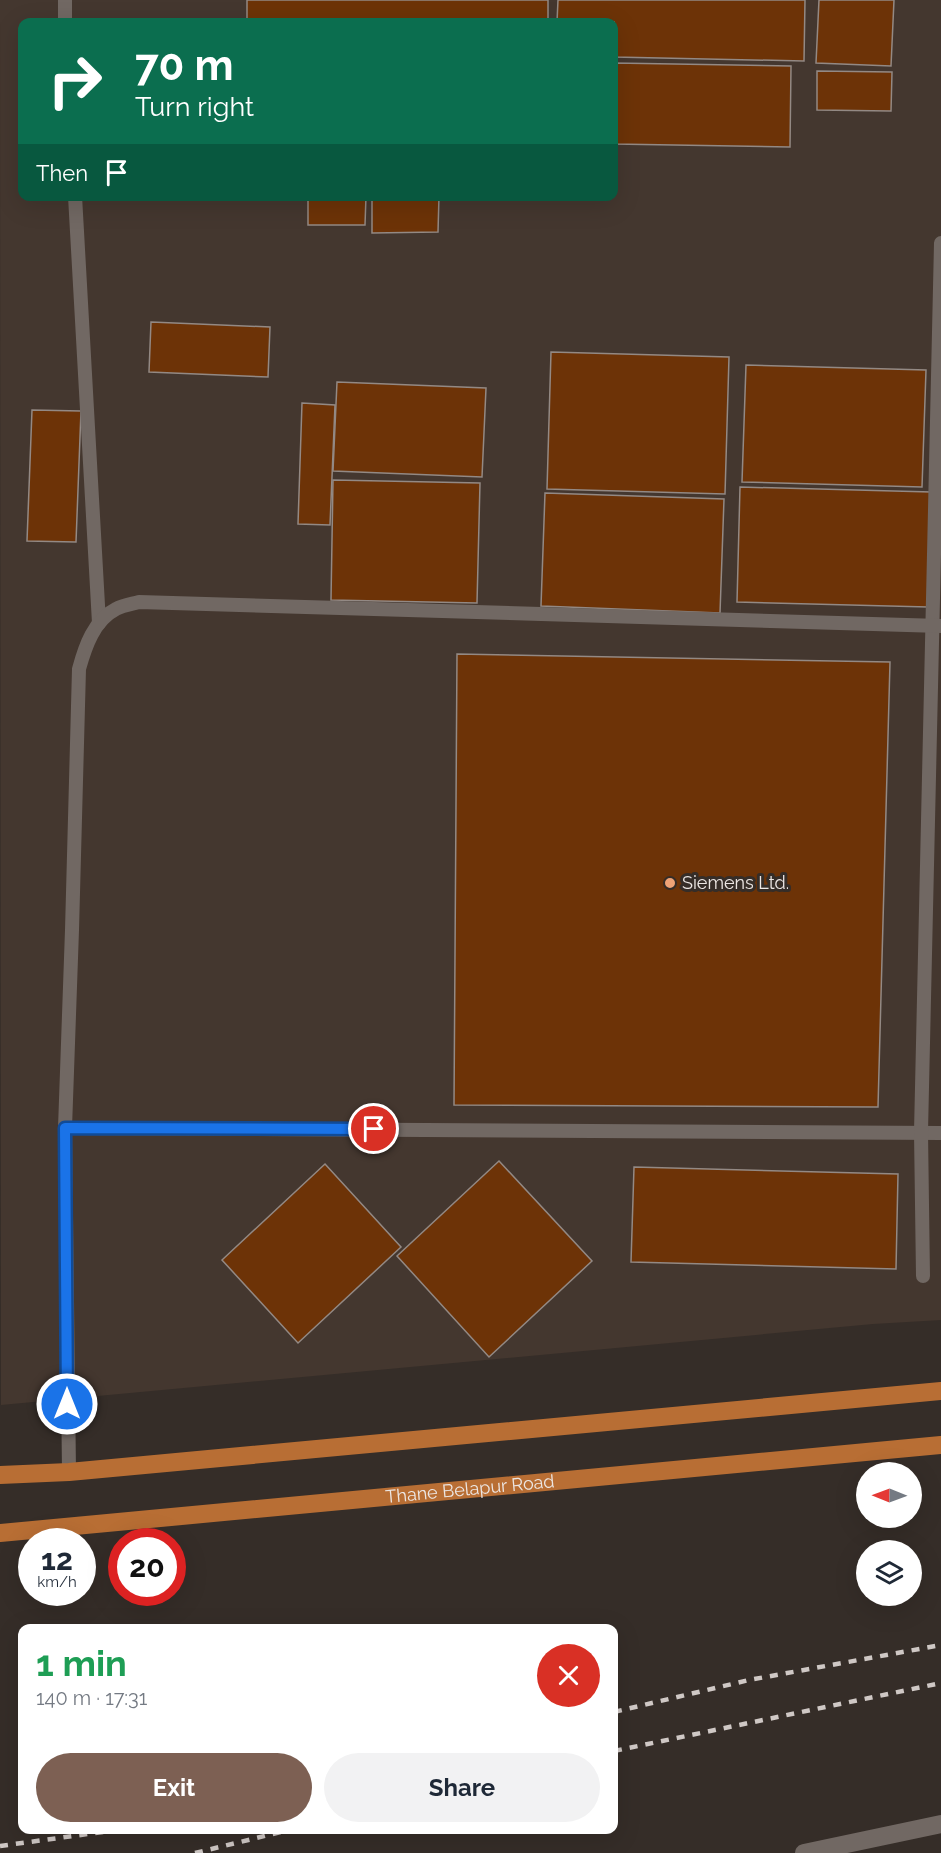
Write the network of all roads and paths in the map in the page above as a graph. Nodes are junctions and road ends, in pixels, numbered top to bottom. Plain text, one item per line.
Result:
1 (65, 0) edge
2 (65, 18) edge
3 (75, 201) edge
4 (941, 243) edge
5 (940, 308) edge
6 (99, 623) junction
7 (937, 626) edge
8 (65, 1128) junction
9 (921, 1132) junction
10 (941, 1133) edge
11 (923, 1276) dead end
12 (941, 1391) edge
13 (941, 1445) edge
14 (69, 1472) junction
15 (0, 1475) edge
16 (0, 1533) edge
17 (941, 1824) edge
18 (804, 1853) edge

1 - 2 lane
3 - 6 lane
4 - 5 lane
5 - 7 lane
6 - 7 lane
6 - 8 lane
7 - 9 lane
8 - 9 lane
8 - 14 lane
9 - 10 lane
9 - 11 lane
12 - 14 main road
13 - 16 main road, Thane Belapur Road
14 - 15 main road
17 - 18 main road

